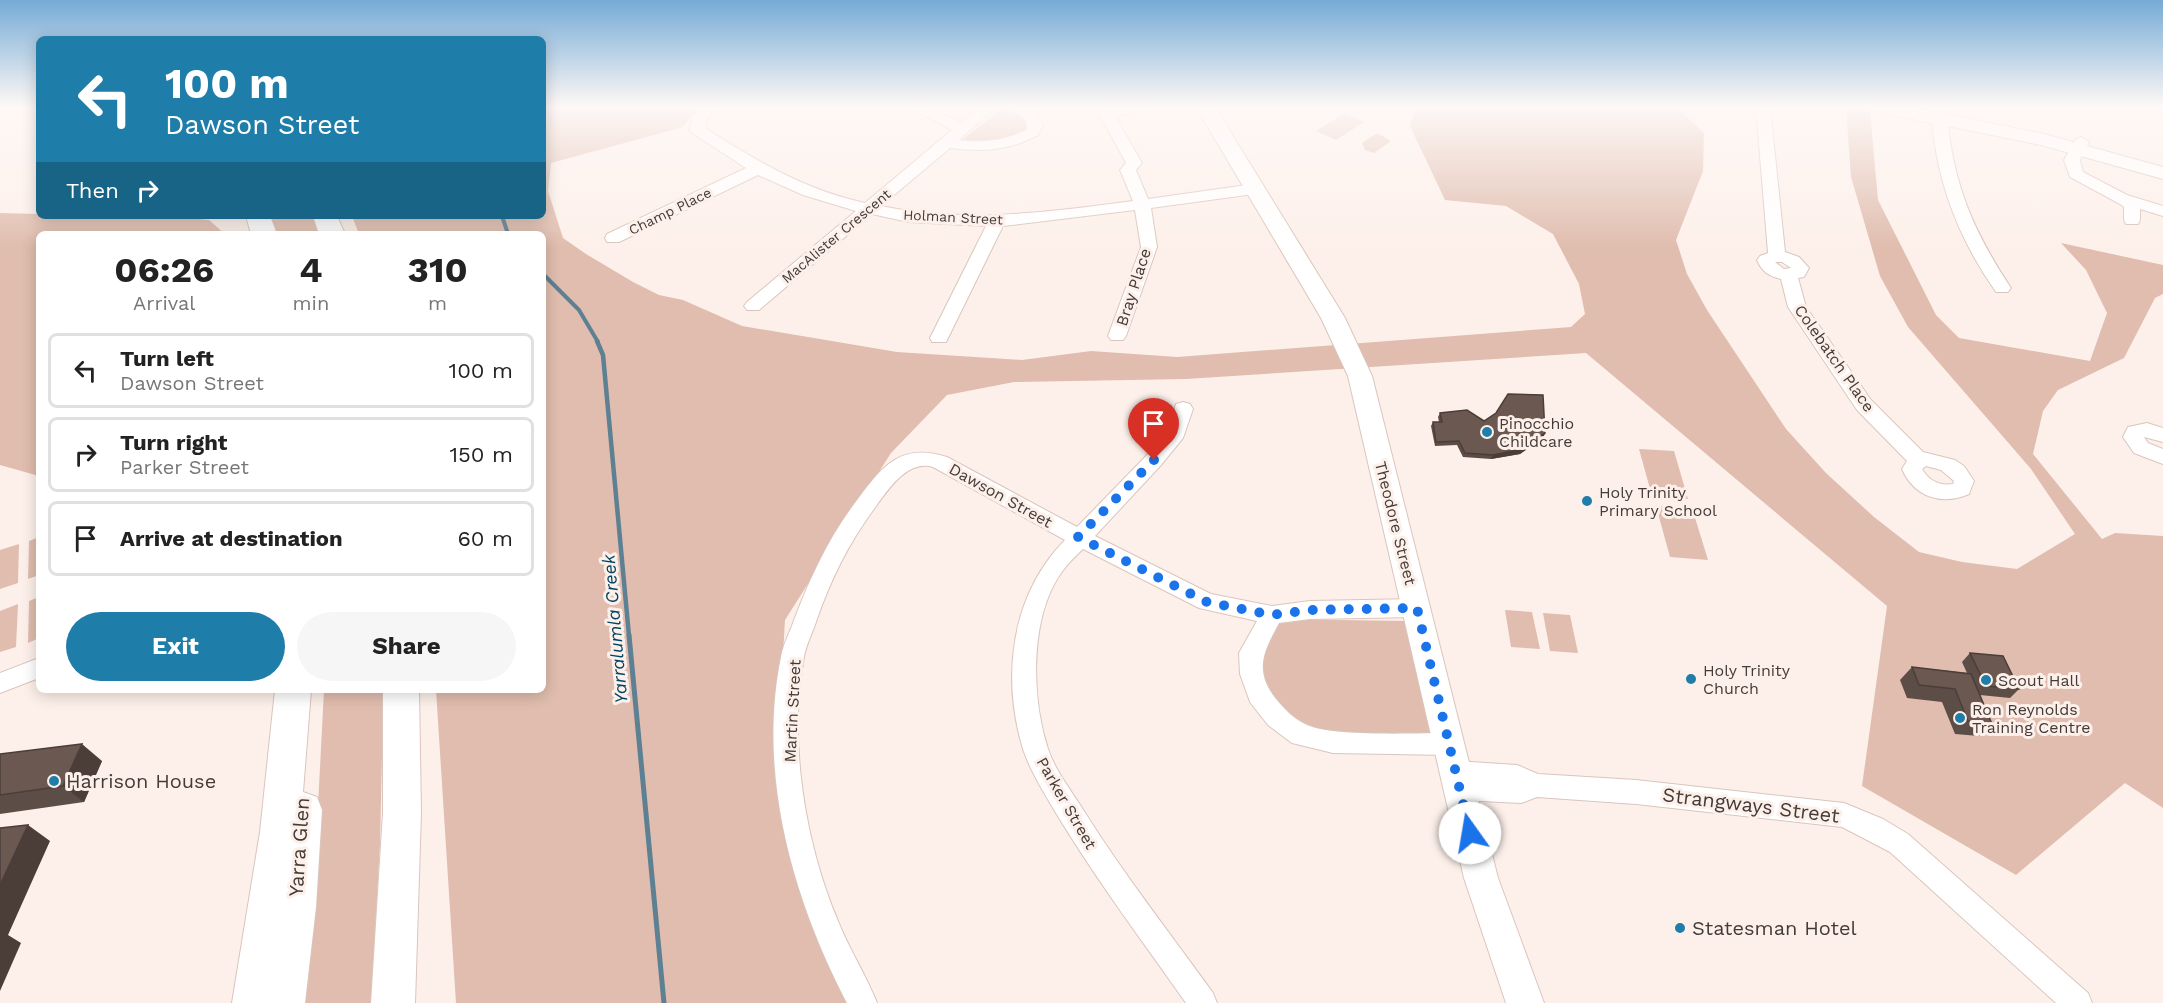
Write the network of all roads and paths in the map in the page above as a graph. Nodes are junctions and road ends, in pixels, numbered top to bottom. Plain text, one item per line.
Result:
1 (734, 154) edge
2 (934, 154) edge
3 (1129, 154) edge
4 (1233, 154) edge
5 (1767, 154) edge
6 (1944, 154) edge
7 (2075, 154) edge
8 (2106, 154) edge
9 (2115, 154) edge
10 (2163, 166) edge
11 (758, 169) junction
12 (2163, 173) edge
13 (1254, 189) junction
14 (2125, 199) junction
15 (1142, 203) junction
16 (868, 209) junction
17 (2163, 211) edge
18 (2132, 220) dead end
19 (997, 222) junction
20 (614, 238) dead end
21 (2002, 288) dead end
22 (753, 306) dead end
23 (1117, 336) dead end
24 (939, 338) dead end
25 (1184, 409) dead end
26 (2163, 435) edge
27 (929, 457) joint
28 (2163, 457) edge
29 (1918, 460) dead end
30 (1078, 537) junction
31 (1417, 608) junction
32 (1272, 615) junction
33 (36, 669) edge
34 (0, 683) edge
35 (293, 693) edge
36 (308, 693) edge
37 (401, 693) edge
38 (1455, 768) junction
39 (402, 813) junction
40 (254, 1003) edge
41 (283, 1003) edge
42 (393, 1003) edge
43 (414, 1003) edge
44 (863, 1003) edge
45 (1203, 1003) edge
46 (1525, 1003) edge
47 (2078, 1003) edge

1 - 11 street, Holman Street
2 - 16 street, MacAlister Crescent
3 - 15 street, Bray Place
4 - 13 main road, Theodore Street
5 - 29 street, Colebatch Place
6 - 21 street
7 - 14 street
8 - 12 main road
9 - 10 main road
11 - 16 street, Holman Street
11 - 20 street, Champ Place
13 - 15 street, Holman Street
13 - 31 main road, Theodore Street
14 - 17 street
14 - 18 street
15 - 19 street, Holman Street
15 - 23 street, Bray Place
16 - 19 street, Holman Street
16 - 22 street, MacAlister Crescent
19 - 24 street
25 - 30 street, Parker Street
26 - 28 street
27 - 30 street, Dawson Street
27 - 44 street, Martin Street
30 - 32 street, Dawson Street
30 - 45 street, Parker Street
31 - 32 street, Dawson Street
31 - 38 main road, Theodore Street
32 - 38 street
33 - 34 street
35 - 40 highway
36 - 41 highway, Yarra Glen
37 - 39 highway
38 - 46 main road, Theodore Street
38 - 47 street, Strangways Street
39 - 42 highway
39 - 43 highway

